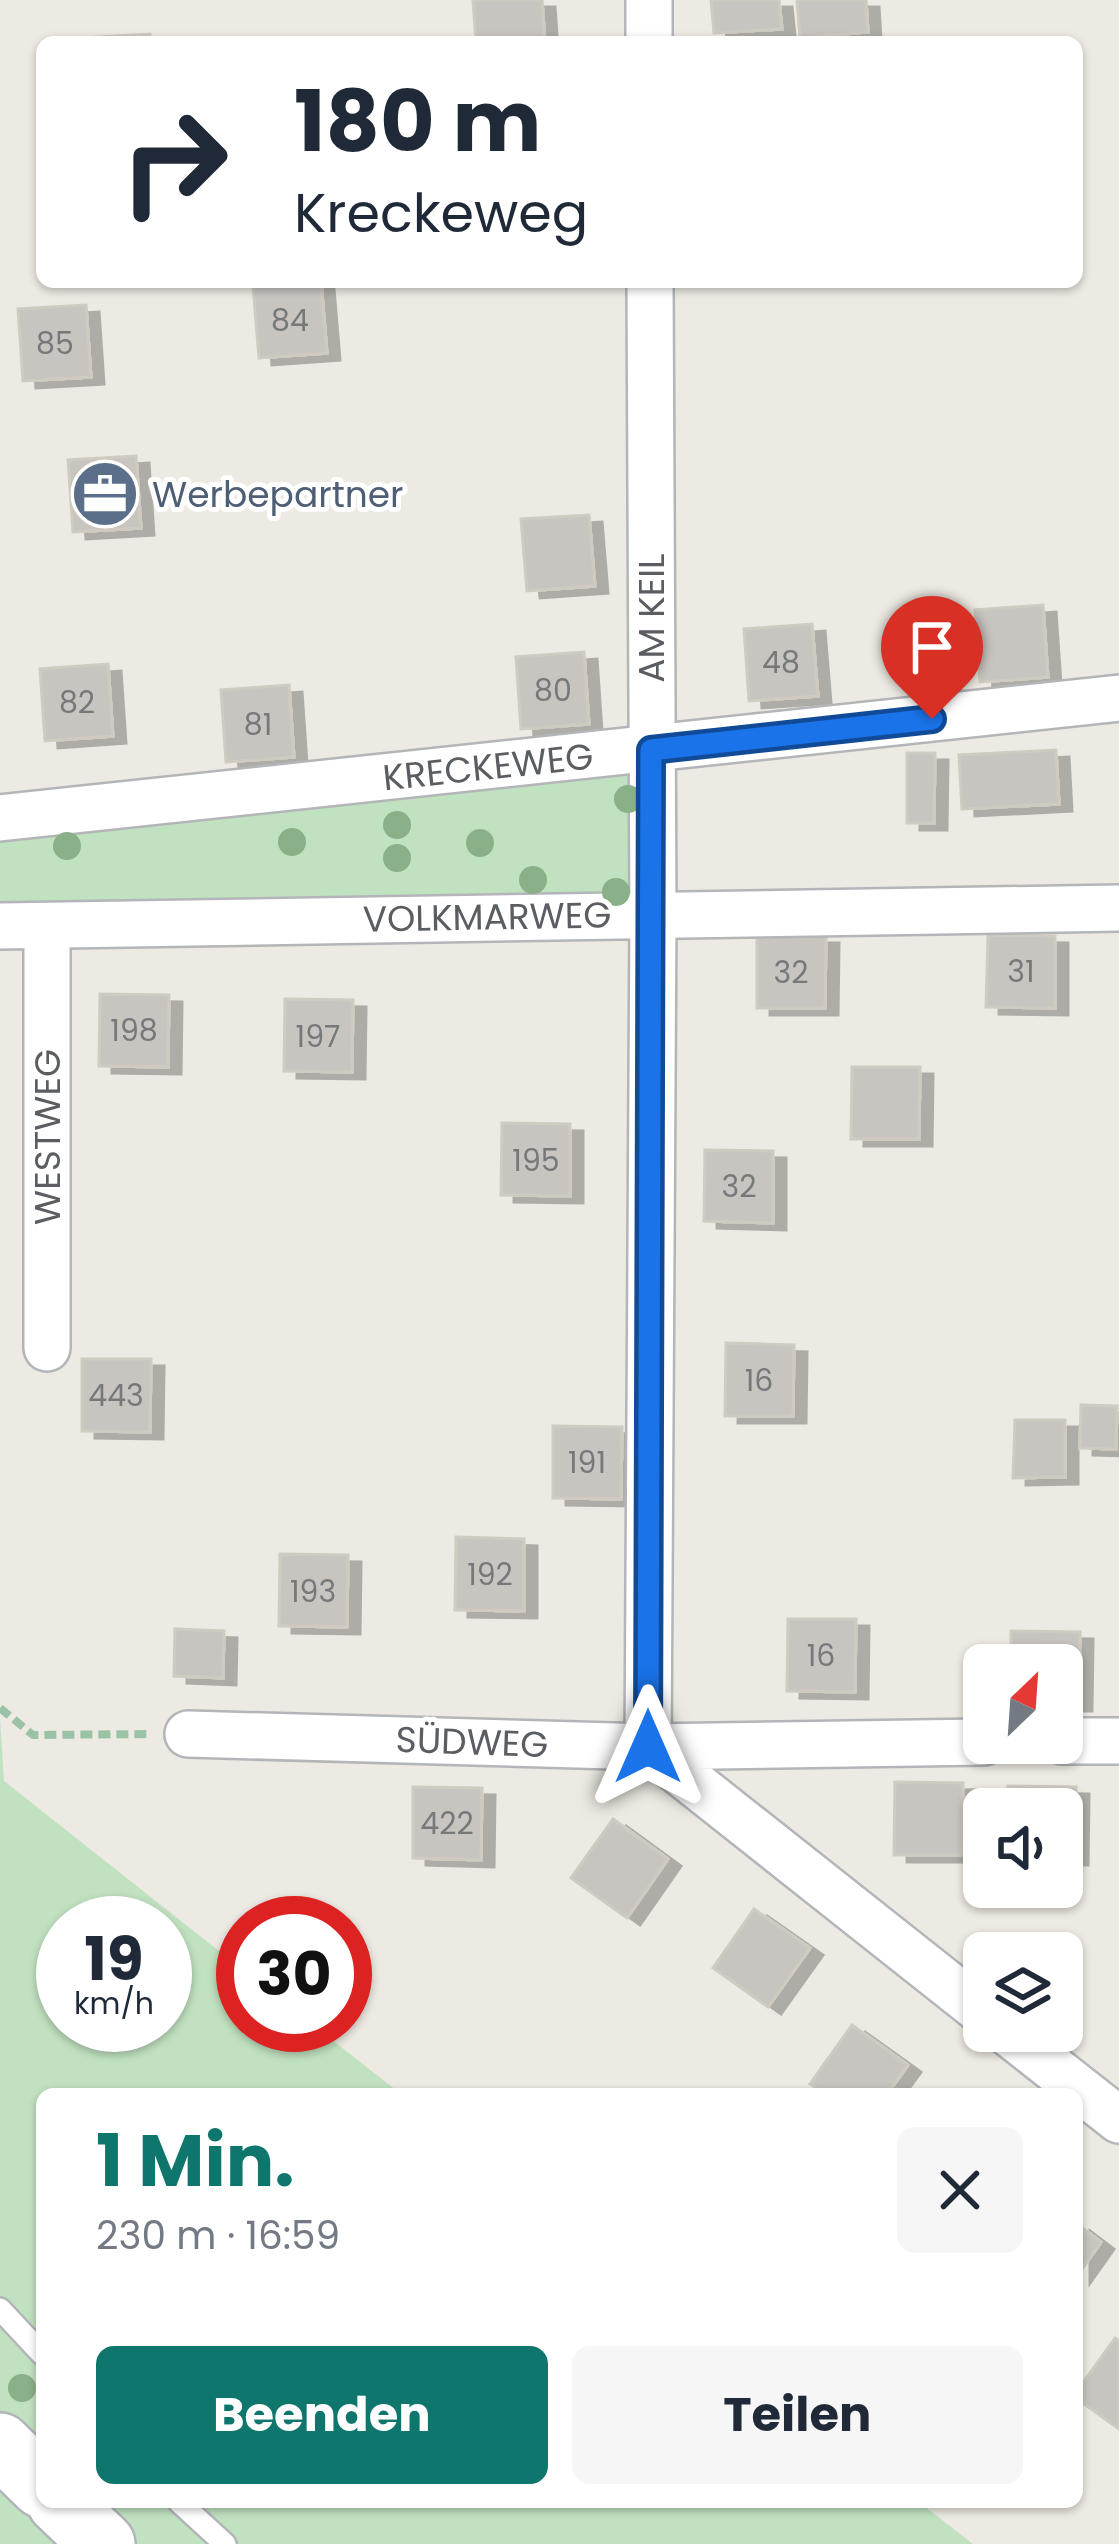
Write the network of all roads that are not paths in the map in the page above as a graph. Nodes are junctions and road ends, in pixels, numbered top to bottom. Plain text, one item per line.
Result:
1 (649, 0) edge
2 (649, 36) edge
3 (650, 288) edge
4 (1119, 698) edge
5 (651, 750) junction
6 (0, 818) edge
7 (1119, 908) edge
8 (653, 914) junction
9 (0, 926) edge
10 (47, 926) junction
11 (47, 1348) dead end
12 (188, 1734) road end
13 (1119, 1741) edge
14 (963, 1742) edge
15 (1083, 1742) edge
16 (648, 1747) junction
17 (963, 1996) edge
18 (1033, 2052) edge
19 (1078, 2088) edge
20 (1083, 2092) edge
21 (1119, 2120) edge
22 (0, 2308) edge
23 (36, 2347) edge
24 (0, 2445) edge
25 (36, 2480) edge
26 (65, 2508) edge
27 (186, 2508) edge
28 (103, 2544) edge
29 (225, 2544) edge

1 - 2 street
3 - 5 street, AM KEIL
4 - 5 street, KRECKEWEG
5 - 6 street, KRECKEWEG
5 - 8 street, AM KEIL
7 - 8 street, VOLKMARWEG
8 - 10 street, VOLKMARWEG
8 - 16 street, AM KEIL
9 - 10 street, VOLKMARWEG
10 - 11 street, WESTWEG
12 - 16 street, SÜDWEG
13 - 15 street
14 - 16 street, SÜDWEG
16 - 17 street
18 - 19 street
20 - 21 street
22 - 23 lane
24 - 25 street
26 - 28 street
27 - 29 lane

